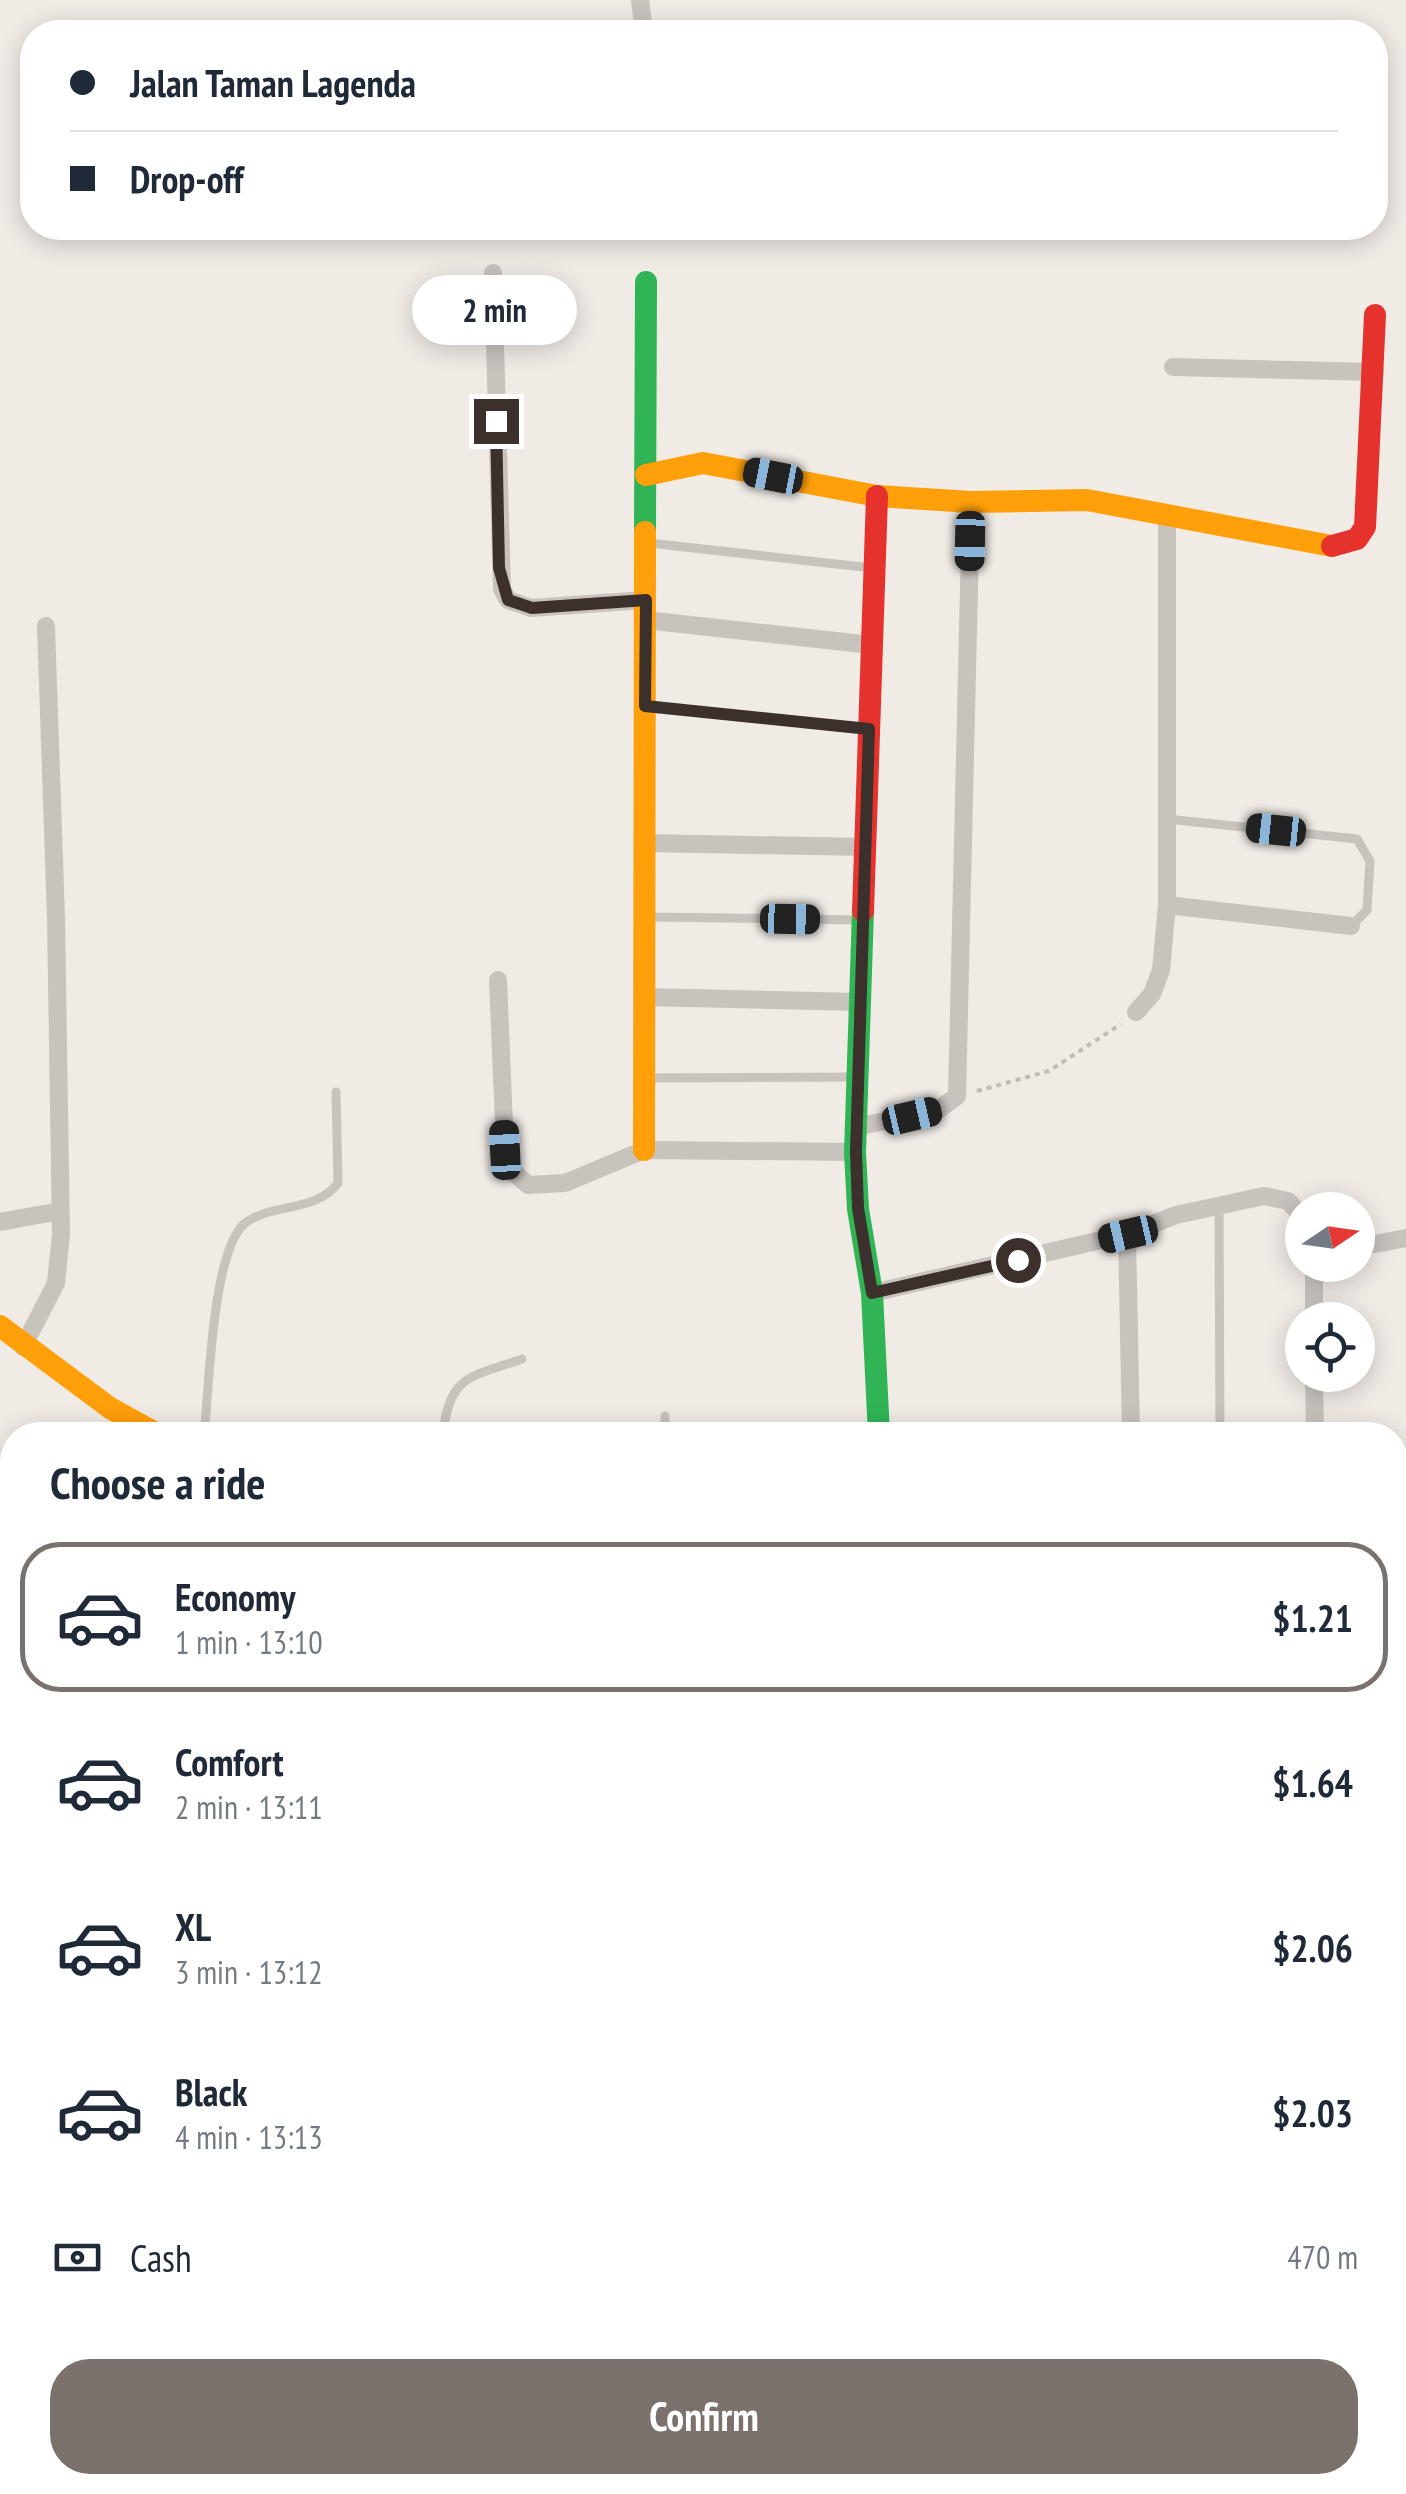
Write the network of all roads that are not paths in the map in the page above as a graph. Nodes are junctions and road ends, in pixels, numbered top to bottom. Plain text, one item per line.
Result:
1 (493, 273) dead end
2 (646, 282) dead end
3 (1375, 314) dead end
4 (1173, 367) dead end
5 (1375, 372) junction
6 (646, 475) junction
7 (877, 496) junction
8 (970, 502) junction
9 (1167, 514) junction
10 (646, 543) junction
11 (874, 568) junction
12 (646, 610) junction
13 (46, 626) dead end
14 (872, 645) junction
15 (645, 706) junction
16 (869, 729) junction
17 (1167, 819) junction
18 (644, 843) junction
19 (866, 847) junction
20 (1167, 905) junction
21 (644, 916) junction
22 (863, 920) junction
23 (1350, 926) joint
24 (498, 980) dead end
25 (644, 997) junction
26 (860, 1002) junction
27 (1136, 1012) road end
28 (858, 1077) junction
29 (644, 1078) junction
30 (336, 1092) dead end
31 (856, 1127) junction
32 (644, 1150) junction
33 (856, 1152) junction
34 (1285, 1203) edge
35 (1219, 1206) junction
36 (60, 1211) junction
37 (0, 1222) edge
38 (1128, 1234) junction
39 (1406, 1238) edge
40 (1375, 1244) edge
41 (872, 1293) junction
42 (0, 1326) edge
43 (23, 1347) junction
44 (522, 1359) dead end
45 (1314, 1392) edge
46 (666, 1416) dead end
47 (135, 1422) edge
48 (206, 1422) edge
49 (445, 1422) edge
50 (665, 1422) edge
51 (878, 1422) edge
52 (1130, 1422) edge
53 (1220, 1422) edge
54 (1314, 1422) edge

1 - 12 street
2 - 6 street
3 - 5 street
4 - 5 street
5 - 9 street
6 - 7 street
6 - 10 street
7 - 8 street
7 - 11 street
8 - 9 street
8 - 31 street
9 - 17 street
10 - 11 lane
10 - 12 street
11 - 14 street
12 - 14 street
12 - 15 street
13 - 36 street
14 - 16 street
15 - 16 lane
15 - 18 street
16 - 19 street
17 - 20 street
17 - 23 lane
18 - 19 street
18 - 21 street
19 - 22 street
20 - 23 street
20 - 27 street
21 - 22 lane
21 - 25 street
22 - 26 street
24 - 32 street
25 - 26 street
25 - 29 street
26 - 28 street
28 - 29 lane
28 - 31 street
29 - 32 street
30 - 48 lane
31 - 33 street
32 - 33 street
33 - 41 street
34 - 35 street
35 - 38 street
35 - 53 lane
36 - 37 street
36 - 43 street
38 - 41 street
38 - 52 street
39 - 40 street
41 - 51 street
42 - 43 street
43 - 47 street
44 - 49 lane
45 - 54 street
46 - 50 lane

